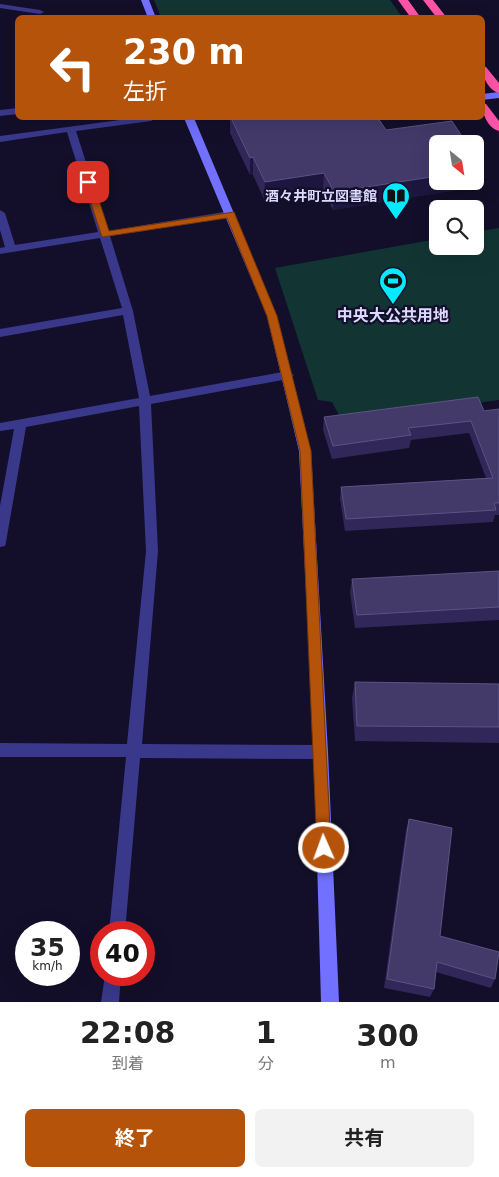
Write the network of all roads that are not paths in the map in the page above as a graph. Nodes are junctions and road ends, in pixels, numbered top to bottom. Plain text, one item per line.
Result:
1 (36, 0) edge
2 (145, 0) edge
3 (403, 0) edge
4 (428, 0) edge
5 (0, 6) edge
6 (40, 15) edge
7 (151, 15) edge
8 (414, 15) edge
9 (440, 15) edge
10 (485, 73) edge
11 (499, 90) edge
12 (499, 95) edge
13 (485, 97) edge
14 (485, 110) edge
15 (15, 111) edge
16 (0, 113) edge
17 (136, 120) edge
18 (190, 120) edge
19 (499, 128) edge
20 (71, 129) junction
21 (0, 139) edge
22 (0, 213) edge
23 (230, 214) junction
24 (105, 234) junction
25 (11, 250) junction
26 (0, 251) edge
27 (128, 311) junction
28 (0, 333) edge
29 (288, 375) junction
30 (146, 401) junction
31 (21, 423) junction
32 (0, 427) edge
33 (0, 542) edge
34 (0, 750) edge
35 (133, 750) junction
36 (321, 752) junction
37 (118, 921) edge
38 (112, 986) edge
39 (110, 1002) edge
40 (330, 1002) edge

1 - 6 street
2 - 7 street
3 - 8 highway
4 - 9 highway
5 - 6 street
10 - 11 highway
12 - 13 street
14 - 19 highway
15 - 16 street
17 - 20 street
18 - 23 street
20 - 21 street
20 - 24 street
22 - 25 street
23 - 24 street
23 - 29 street
24 - 25 street
24 - 27 street
25 - 26 street
27 - 28 street
27 - 30 street
29 - 30 street
29 - 36 street
30 - 31 street
30 - 35 street
31 - 32 street
31 - 33 street
34 - 35 street
35 - 36 street
35 - 37 street
36 - 40 street
38 - 39 street

